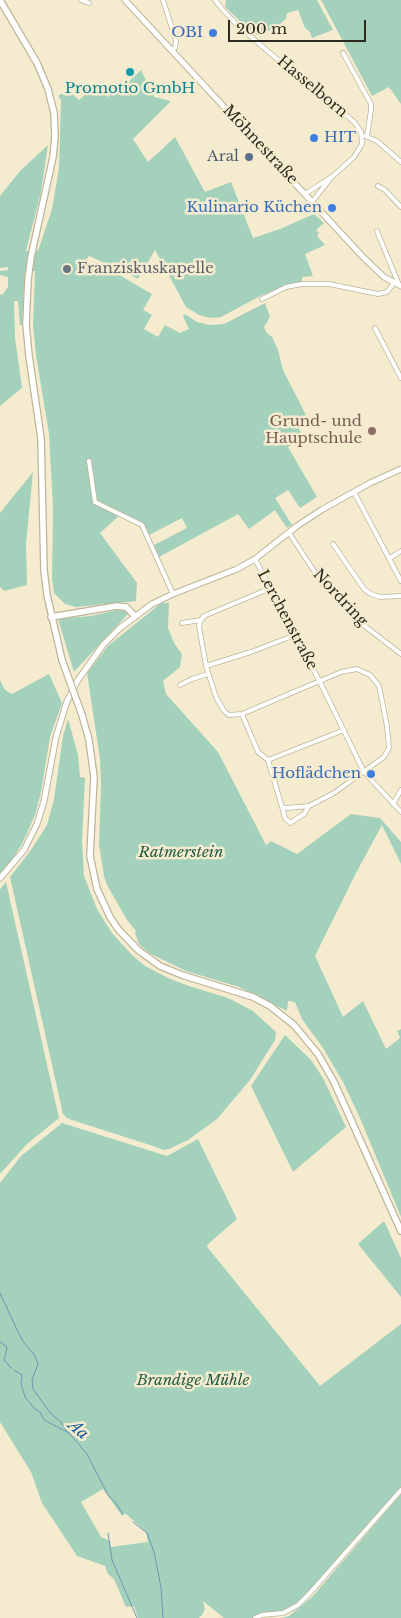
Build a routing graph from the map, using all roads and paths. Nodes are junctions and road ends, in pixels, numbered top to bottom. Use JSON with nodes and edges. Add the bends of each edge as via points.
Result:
{"nodes":[{"id":1,"x":0,"y":0,"type":"edge"},
{"id":2,"x":81,"y":0,"type":"edge"},
{"id":3,"x":125,"y":0,"type":"edge"},
{"id":4,"x":163,"y":0,"type":"edge"},
{"id":5,"x":215,"y":0,"type":"edge"},
{"id":6,"x":89,"y":4,"type":"dead end"},
{"id":7,"x":172,"y":50,"type":"junction"},
{"id":8,"x":344,"y":53,"type":"dead end"},
{"id":9,"x":362,"y":136,"type":"junction"},
{"id":10,"x":367,"y":136,"type":"junction"},
{"id":11,"x":401,"y":162,"type":"edge"},
{"id":12,"x":332,"y":176,"type":"junction"},
{"id":13,"x":378,"y":186,"type":"dead end"},
{"id":14,"x":304,"y":194,"type":"junction"},
{"id":15,"x":312,"y":202,"type":"junction"},
{"id":16,"x":401,"y":207,"type":"edge"},
{"id":17,"x":378,"y":231,"type":"dead end"},
{"id":18,"x":398,"y":285,"type":"edge"},
{"id":19,"x":262,"y":299,"type":"dead end"},
{"id":20,"x":374,"y":328,"type":"dead end"},
{"id":21,"x":401,"y":378,"type":"edge"},
{"id":22,"x":89,"y":461,"type":"dead end"},
{"id":23,"x":401,"y":469,"type":"edge"},
{"id":24,"x":354,"y":492,"type":"junction"},
{"id":25,"x":288,"y":533,"type":"junction"},
{"id":26,"x":333,"y":544,"type":"dead end"},
{"id":27,"x":401,"y":551,"type":"edge"},
{"id":28,"x":390,"y":558,"type":"junction"},
{"id":29,"x":255,"y":559,"type":"junction"},
{"id":30,"x":401,"y":581,"type":"edge"},
{"id":31,"x":271,"y":588,"type":"junction"},
{"id":32,"x":173,"y":594,"type":"junction"},
{"id":33,"x":401,"y":596,"type":"edge"},
{"id":34,"x":51,"y":616,"type":"junction"},
{"id":35,"x":135,"y":616,"type":"junction"},
{"id":36,"x":201,"y":620,"type":"junction"},
{"id":37,"x":182,"y":623,"type":"dead end"},
{"id":38,"x":295,"y":635,"type":"junction"},
{"id":39,"x":401,"y":654,"type":"edge"},
{"id":40,"x":206,"y":666,"type":"junction"},
{"id":41,"x":208,"y":674,"type":"junction"},
{"id":42,"x":320,"y":682,"type":"junction"},
{"id":43,"x":180,"y":685,"type":"dead end"},
{"id":44,"x":242,"y":714,"type":"junction"},
{"id":45,"x":344,"y":730,"type":"junction"},
{"id":46,"x":268,"y":760,"type":"junction"},
{"id":47,"x":364,"y":772,"type":"junction"},
{"id":48,"x":401,"y":790,"type":"edge"},
{"id":49,"x":393,"y":804,"type":"junction"},
{"id":50,"x":309,"y":806,"type":"junction"},
{"id":51,"x":282,"y":807,"type":"junction"},
{"id":52,"x":401,"y":812,"type":"edge"},
{"id":53,"x":0,"y":878,"type":"edge"},
{"id":54,"x":401,"y":1230,"type":"edge"},
{"id":55,"x":401,"y":1490,"type":"edge"},
{"id":56,"x":255,"y":1618,"type":"edge"}],
"edges":[{"from":1,"to":34,"type":"main road","via":[[37,63],[54,113],[54,157],[28,280],[26,324],[41,438],[44,570]]},
{"from":2,"to":6,"type":"street"},
{"from":3,"to":7,"type":"street","name":"Möhnestraße"},
{"from":4,"to":7,"type":"street","via":[[176,41]]},
{"from":5,"to":9,"type":"street","name":"Hasselborn","via":[[236,24],[349,118]]},
{"from":7,"to":14,"type":"street","name":"Möhnestraße"},
{"from":8,"to":10,"type":"street","via":[[371,104]]},
{"from":9,"to":10,"type":"street"},
{"from":9,"to":12,"type":"street","via":[[358,152]]},
{"from":10,"to":11,"type":"street"},
{"from":12,"to":14,"type":"street"},
{"from":12,"to":15,"type":"street"},
{"from":13,"to":16,"type":"street"},
{"from":14,"to":15,"type":"street","name":"Möhnestraße"},
{"from":15,"to":18,"type":"street","name":"Möhnestraße","via":[[375,269]]},
{"from":17,"to":18,"type":"street"},
{"from":18,"to":19,"type":"street","via":[[382,294],[333,284],[302,284]]},
{"from":20,"to":21,"type":"street"},
{"from":22,"to":32,"type":"street","via":[[95,502],[142,525]]},
{"from":23,"to":24,"type":"street"},
{"from":24,"to":25,"type":"street"},
{"from":24,"to":28,"type":"street"},
{"from":25,"to":29,"type":"street"},
{"from":25,"to":39,"type":"street","name":"Nordring","via":[[324,586],[361,623]]},
{"from":26,"to":33,"type":"street","via":[[364,590],[380,597]]},
{"from":27,"to":28,"type":"street"},
{"from":28,"to":30,"type":"street"},
{"from":29,"to":31,"type":"street","name":"Lerchenstraße"},
{"from":29,"to":32,"type":"street"},
{"from":31,"to":36,"type":"street"},
{"from":31,"to":38,"type":"street","name":"Lerchenstraße"},
{"from":32,"to":35,"type":"street"},
{"from":34,"to":35,"type":"main road","via":[[117,606],[126,607]]},
{"from":34,"to":54,"type":"main road","bridge":true,"via":[[89,740],[94,777],[90,841],[92,874],[110,917],[138,950],[160,966],[182,976],[254,997],[294,1025],[313,1047],[334,1082]]},
{"from":35,"to":53,"type":"street","via":[[103,645],[67,701],[37,824],[24,850]]},
{"from":36,"to":37,"type":"street"},
{"from":36,"to":40,"type":"street"},
{"from":38,"to":40,"type":"street"},
{"from":38,"to":42,"type":"street","name":"Lerchenstraße"},
{"from":40,"to":41,"type":"street"},
{"from":41,"to":43,"type":"street"},
{"from":41,"to":44,"type":"street","via":[[224,711],[229,715]]},
{"from":42,"to":44,"type":"street"},
{"from":42,"to":45,"type":"street","name":"Lerchenstraße"},
{"from":42,"to":47,"type":"street","name":"Lerchenstraße","via":[[341,672],[357,670],[370,675],[379,686],[389,748],[384,758]]},
{"from":44,"to":46,"type":"street","via":[[258,752]]},
{"from":45,"to":46,"type":"street"},
{"from":45,"to":47,"type":"street","name":"Lerchenstraße"},
{"from":46,"to":51,"type":"street"},
{"from":47,"to":49,"type":"street","name":"Lerchenstraße"},
{"from":47,"to":50,"type":"street"},
{"from":48,"to":49,"type":"street"},
{"from":49,"to":52,"type":"street","name":"Lerchenstraße"},
{"from":50,"to":51,"type":"street"},
{"from":50,"to":51,"type":"street","via":[[304,814],[290,823]]},
{"from":55,"to":56,"type":"street","via":[[305,1598],[286,1612]]}]}
